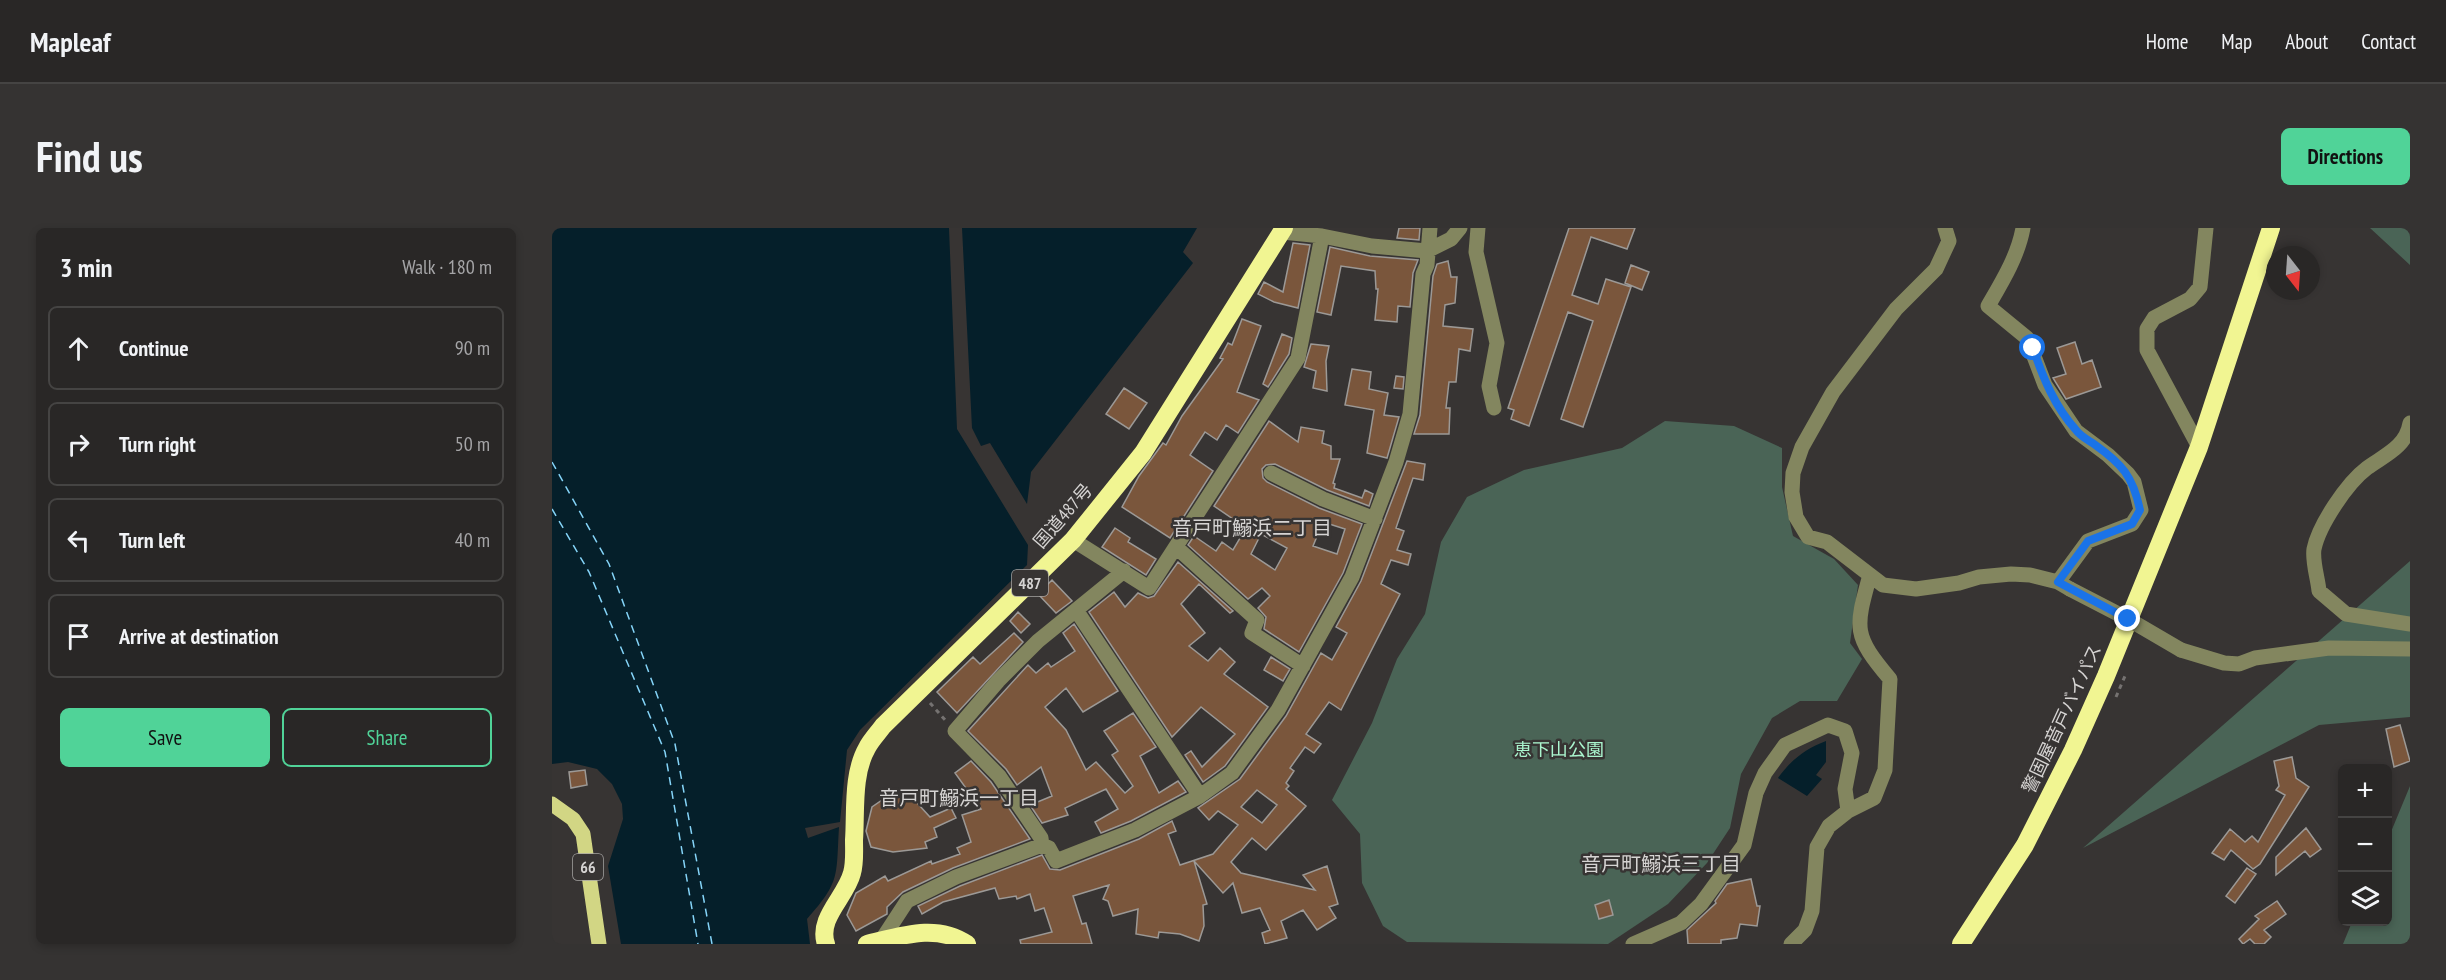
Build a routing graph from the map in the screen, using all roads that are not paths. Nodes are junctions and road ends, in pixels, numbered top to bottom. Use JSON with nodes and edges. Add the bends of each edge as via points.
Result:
{"nodes":[{"id":1,"x":1430,"y":228,"type":"edge"},
{"id":2,"x":1460,"y":228,"type":"edge"},
{"id":3,"x":1478,"y":228,"type":"edge"},
{"id":4,"x":1945,"y":228,"type":"edge"},
{"id":5,"x":2023,"y":228,"type":"edge"},
{"id":6,"x":2206,"y":228,"type":"edge"},
{"id":7,"x":2271,"y":228,"type":"edge"},
{"id":8,"x":1283,"y":230,"type":"edge"},
{"id":9,"x":1322,"y":236,"type":"junction"},
{"id":10,"x":1427,"y":251,"type":"junction"},
{"id":11,"x":1494,"y":408,"type":"dead end"},
{"id":12,"x":2410,"y":423,"type":"edge"},
{"id":13,"x":2199,"y":447,"type":"junction"},
{"id":14,"x":1271,"y":473,"type":"dead end"},
{"id":15,"x":1375,"y":519,"type":"junction"},
{"id":16,"x":1073,"y":540,"type":"junction"},
{"id":17,"x":1176,"y":547,"type":"junction"},
{"id":18,"x":1124,"y":571,"type":"junction"},
{"id":19,"x":1870,"y":575,"type":"junction"},
{"id":20,"x":2064,"y":585,"type":"junction"},
{"id":21,"x":1076,"y":610,"type":"junction"},
{"id":22,"x":2410,"y":624,"type":"edge"},
{"id":23,"x":2410,"y":649,"type":"edge"},
{"id":24,"x":1303,"y":666,"type":"junction"},
{"id":25,"x":1200,"y":796,"type":"junction"},
{"id":26,"x":552,"y":804,"type":"edge"},
{"id":27,"x":1848,"y":811,"type":"junction"},
{"id":28,"x":1041,"y":845,"type":"junction"},
{"id":29,"x":599,"y":944,"type":"edge"},
{"id":30,"x":826,"y":944,"type":"edge"},
{"id":31,"x":867,"y":944,"type":"edge"},
{"id":32,"x":879,"y":944,"type":"edge"},
{"id":33,"x":910,"y":944,"type":"edge"},
{"id":34,"x":961,"y":944,"type":"edge"},
{"id":35,"x":967,"y":944,"type":"edge"},
{"id":36,"x":1633,"y":944,"type":"edge"},
{"id":37,"x":1791,"y":944,"type":"edge"},
{"id":38,"x":1961,"y":944,"type":"edge"}],
"edges":[{"from":1,"to":10,"type":"street"},
{"from":2,"to":10,"type":"street","via":[[1451,239]]},
{"from":3,"to":11,"type":"street","via":[[1476,252],[1497,343],[1490,386]]},
{"from":4,"to":19,"type":"street","via":[[1949,241],[1936,269],[1896,309],[1833,392],[1802,447],[1793,473],[1791,492],[1796,518],[1808,537],[1827,542]]},
{"from":5,"to":20,"type":"street","via":[[2012,261],[1988,306],[2027,338],[2045,385],[2076,431],[2128,474],[2134,482],[2140,510],[2132,524],[2088,541]]},
{"from":6,"to":13,"type":"street","via":[[2200,287],[2190,299],[2154,318],[2147,330],[2147,350]]},
{"from":7,"to":13,"type":"highway","name":"警固屋音戸バイパス"},
{"from":8,"to":9,"type":"street"},
{"from":8,"to":16,"type":"highway","name":"国道487号","number":"487","via":[[1143,453]]},
{"from":9,"to":10,"type":"street"},
{"from":9,"to":17,"type":"street","via":[[1298,358]]},
{"from":10,"to":15,"type":"street","via":[[1410,414]]},
{"from":12,"to":22,"type":"street","via":[[2395,451],[2365,470],[2340,498],[2314,550],[2319,591],[2346,614]]},
{"from":13,"to":38,"type":"highway","name":"警固屋音戸バイパス","via":[[2073,750],[2025,845]]},
{"from":14,"to":15,"type":"street"},
{"from":15,"to":24,"type":"street","via":[[1352,578]]},
{"from":16,"to":18,"type":"street"},
{"from":16,"to":30,"type":"highway","name":"国道487号","number":"487","via":[[883,726],[866,749],[857,788],[853,872],[826,920]]},
{"from":17,"to":18,"type":"street","via":[[1149,588]]},
{"from":17,"to":24,"type":"street","via":[[1257,620],[1252,633]]},
{"from":18,"to":21,"type":"street"},
{"from":19,"to":20,"type":"street","via":[[1883,585],[1916,589],[2011,574]]},
{"from":19,"to":27,"type":"street","via":[[1859,616],[1859,634],[1869,654],[1890,679],[1885,770],[1874,798]]},
{"from":20,"to":23,"type":"street","bridge":true,"via":[[2181,650],[2224,663],[2239,664],[2255,658],[2329,648]]},
{"from":21,"to":25,"type":"street"},
{"from":21,"to":28,"type":"street","via":[[1038,641],[955,731],[999,776],[1041,838]]},
{"from":24,"to":25,"type":"street","via":[[1253,747],[1232,773]]},
{"from":25,"to":28,"type":"street","via":[[1135,830],[1056,861],[1048,848]]},
{"from":26,"to":29,"type":"main road","number":"66","via":[[573,819],[583,834]]},
{"from":27,"to":36,"type":"street","via":[[1845,789],[1852,753],[1845,731],[1828,725],[1785,745],[1756,793],[1744,845],[1701,904],[1681,923]]},
{"from":27,"to":37,"type":"street","via":[[1829,826],[1817,847],[1812,911],[1804,930]]},
{"from":28,"to":32,"type":"street","via":[[956,877],[907,901]]},
{"from":31,"to":35,"type":"highway","bridge":true,"via":[[930,932],[945,933]]},
{"from":33,"to":34,"type":"highway","via":[[932,936],[944,936]]}]}
